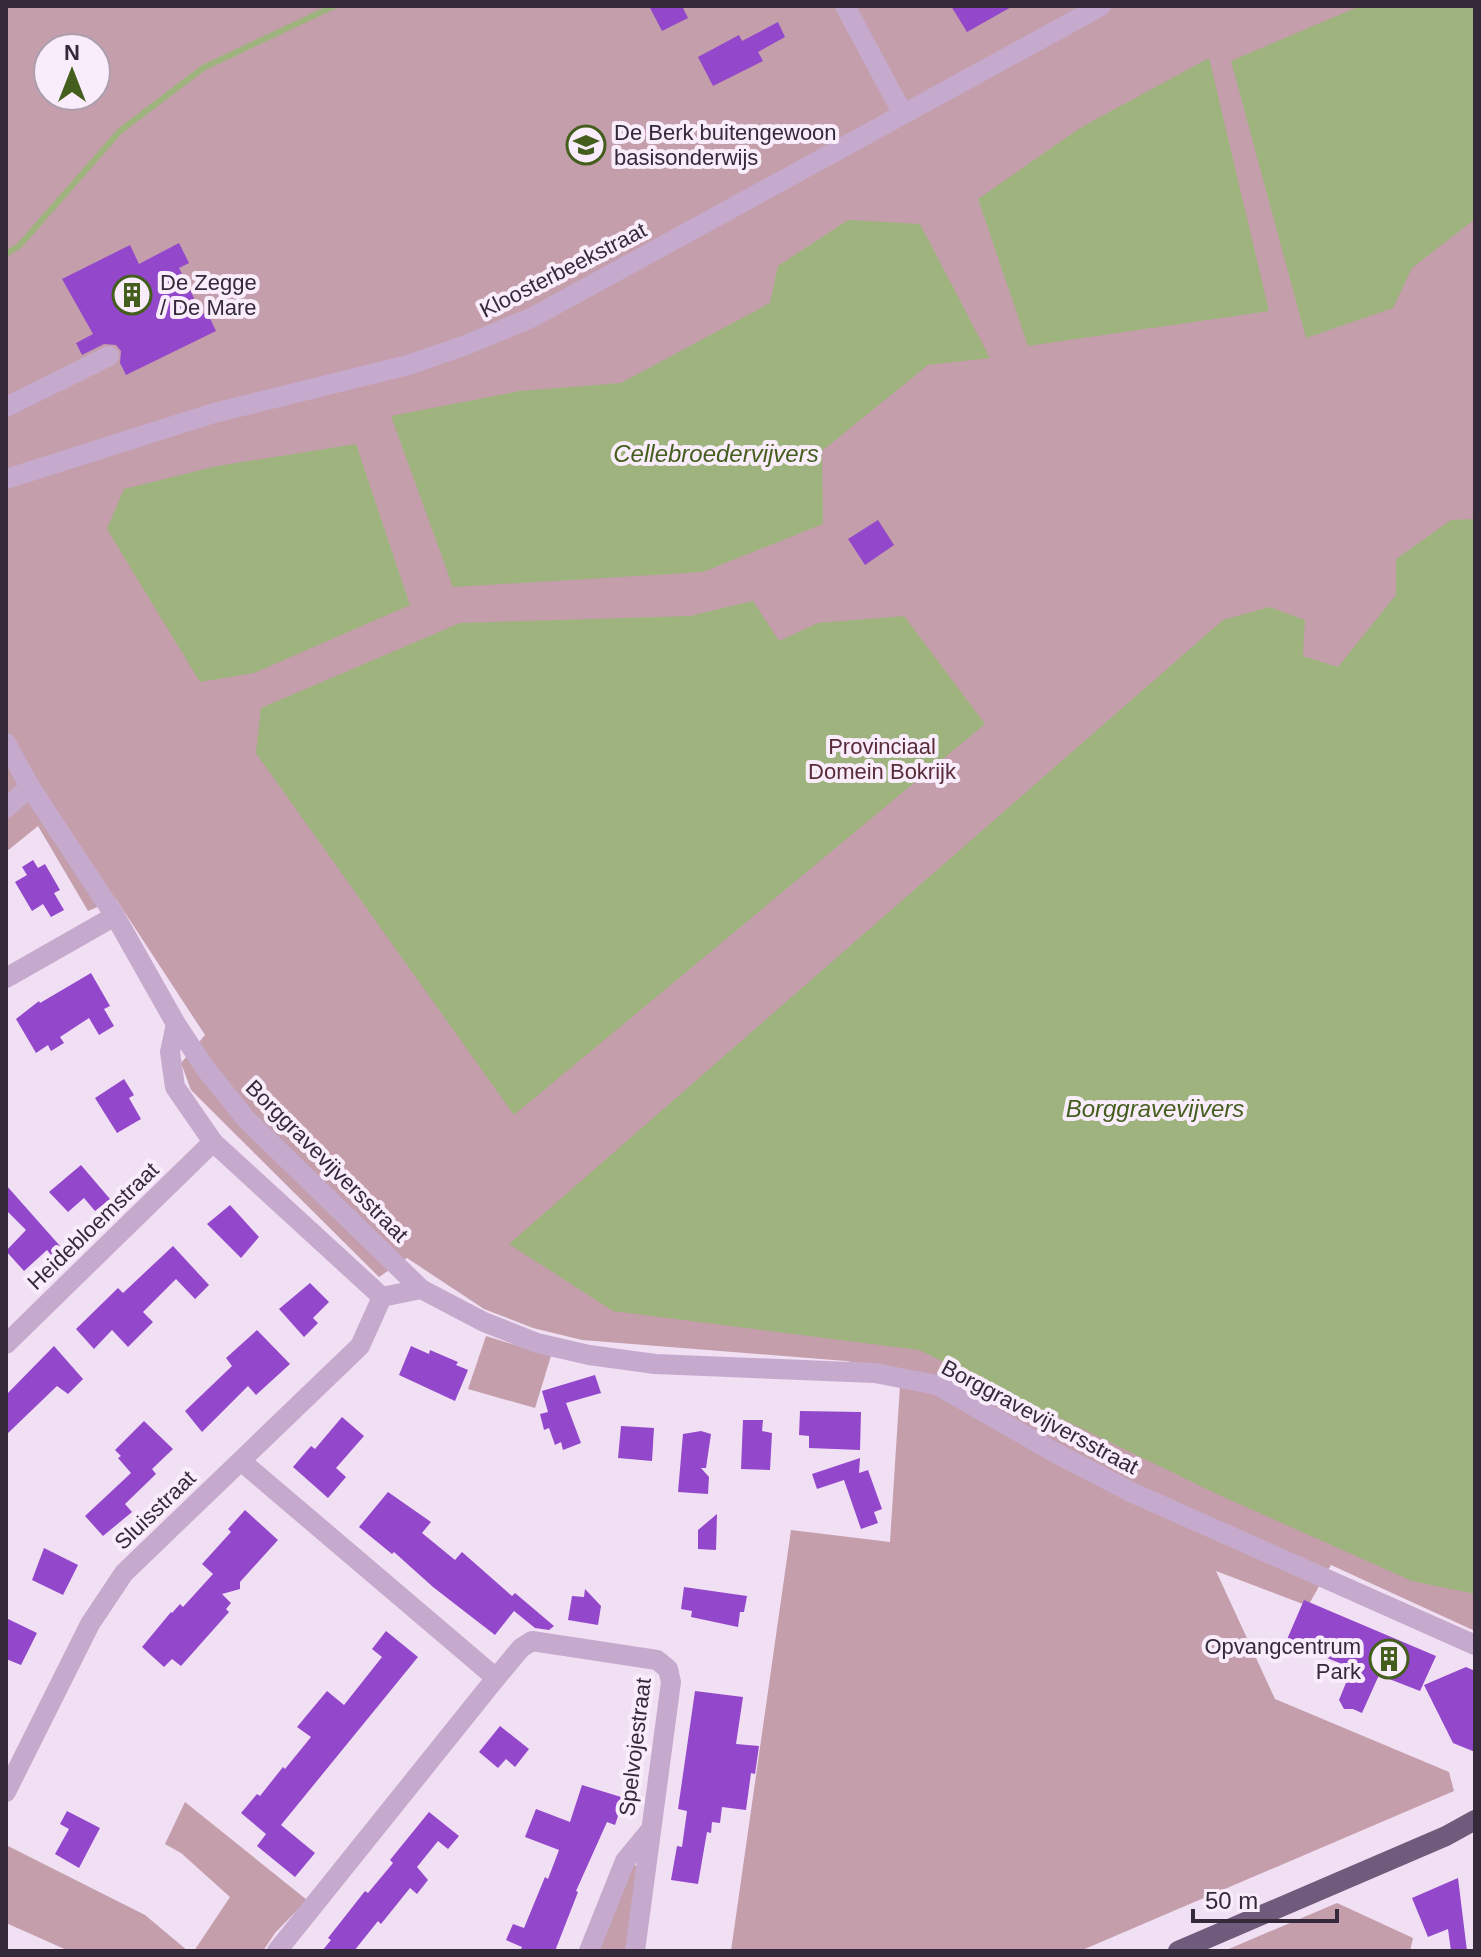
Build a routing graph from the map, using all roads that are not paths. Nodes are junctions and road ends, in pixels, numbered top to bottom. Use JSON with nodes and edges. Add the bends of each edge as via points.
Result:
{"nodes":[{"id":1,"x":845,"y":6,"type":"edge"},
{"id":2,"x":1101,"y":6,"type":"edge"},
{"id":3,"x":903,"y":114,"type":"junction"},
{"id":4,"x":109,"y":356,"type":"dead end"},
{"id":5,"x":6,"y":407,"type":"edge"},
{"id":6,"x":6,"y":479,"type":"edge"},
{"id":7,"x":6,"y":743,"type":"edge"},
{"id":8,"x":30,"y":787,"type":"junction"},
{"id":9,"x":6,"y":808,"type":"edge"},
{"id":10,"x":115,"y":916,"type":"junction"},
{"id":11,"x":6,"y":978,"type":"edge"},
{"id":12,"x":176,"y":1024,"type":"junction"},
{"id":13,"x":213,"y":1142,"type":"junction"},
{"id":14,"x":421,"y":1289,"type":"junction"},
{"id":15,"x":382,"y":1297,"type":"junction"},
{"id":16,"x":6,"y":1344,"type":"edge"},
{"id":17,"x":241,"y":1461,"type":"junction"},
{"id":18,"x":1475,"y":1645,"type":"edge"},
{"id":19,"x":496,"y":1678,"type":"junction"},
{"id":20,"x":6,"y":1792,"type":"edge"},
{"id":21,"x":1475,"y":1820,"type":"edge"},
{"id":22,"x":1475,"y":1828,"type":"edge"},
{"id":23,"x":649,"y":1832,"type":"junction"},
{"id":24,"x":1446,"y":1836,"type":"junction"},
{"id":25,"x":277,"y":1951,"type":"edge"},
{"id":26,"x":589,"y":1951,"type":"edge"},
{"id":27,"x":635,"y":1951,"type":"edge"},
{"id":28,"x":1178,"y":1951,"type":"edge"}],
"edges":[{"from":1,"to":3,"type":"street"},
{"from":2,"to":3,"type":"street","name":"Kloosterbeekstraat"},
{"from":3,"to":6,"type":"street","name":"Kloosterbeekstraat","via":[[533,317],[466,345],[408,365],[214,413]]},
{"from":4,"to":5,"type":"street"},
{"from":7,"to":8,"type":"street","name":"Borggravevijversstraat"},
{"from":8,"to":9,"type":"street"},
{"from":8,"to":10,"type":"street","name":"Borggravevijversstraat"},
{"from":10,"to":11,"type":"street"},
{"from":10,"to":12,"type":"street","name":"Borggravevijversstraat"},
{"from":12,"to":13,"type":"street","via":[[170,1052],[175,1087]]},
{"from":12,"to":14,"type":"street","name":"Borggravevijversstraat","via":[[246,1119]]},
{"from":13,"to":15,"type":"street"},
{"from":13,"to":16,"type":"street","name":"Heidebloemstraat"},
{"from":14,"to":15,"type":"street"},
{"from":14,"to":18,"type":"street","name":"Borggravevijversstraat","via":[[537,1343],[589,1355],[655,1364],[875,1373],[937,1385],[1133,1493]]},
{"from":15,"to":17,"type":"street","name":"Sluisstraat","via":[[360,1346]]},
{"from":17,"to":19,"type":"street"},
{"from":17,"to":20,"type":"street","name":"Sluisstraat","via":[[124,1573],[90,1624]]},
{"from":19,"to":23,"type":"street","name":"Spelvojestraat","via":[[532,1641],[657,1660],[668,1669],[671,1682]]},
{"from":19,"to":25,"type":"street","name":"Spelvojestraat"},
{"from":21,"to":24,"type":"main road"},
{"from":22,"to":24,"type":"main road"},
{"from":23,"to":26,"type":"street","name":"Spelvojestraat","via":[[625,1861]]},
{"from":23,"to":27,"type":"street","name":"Spelvojestraat"},
{"from":24,"to":28,"type":"main road"}]}
